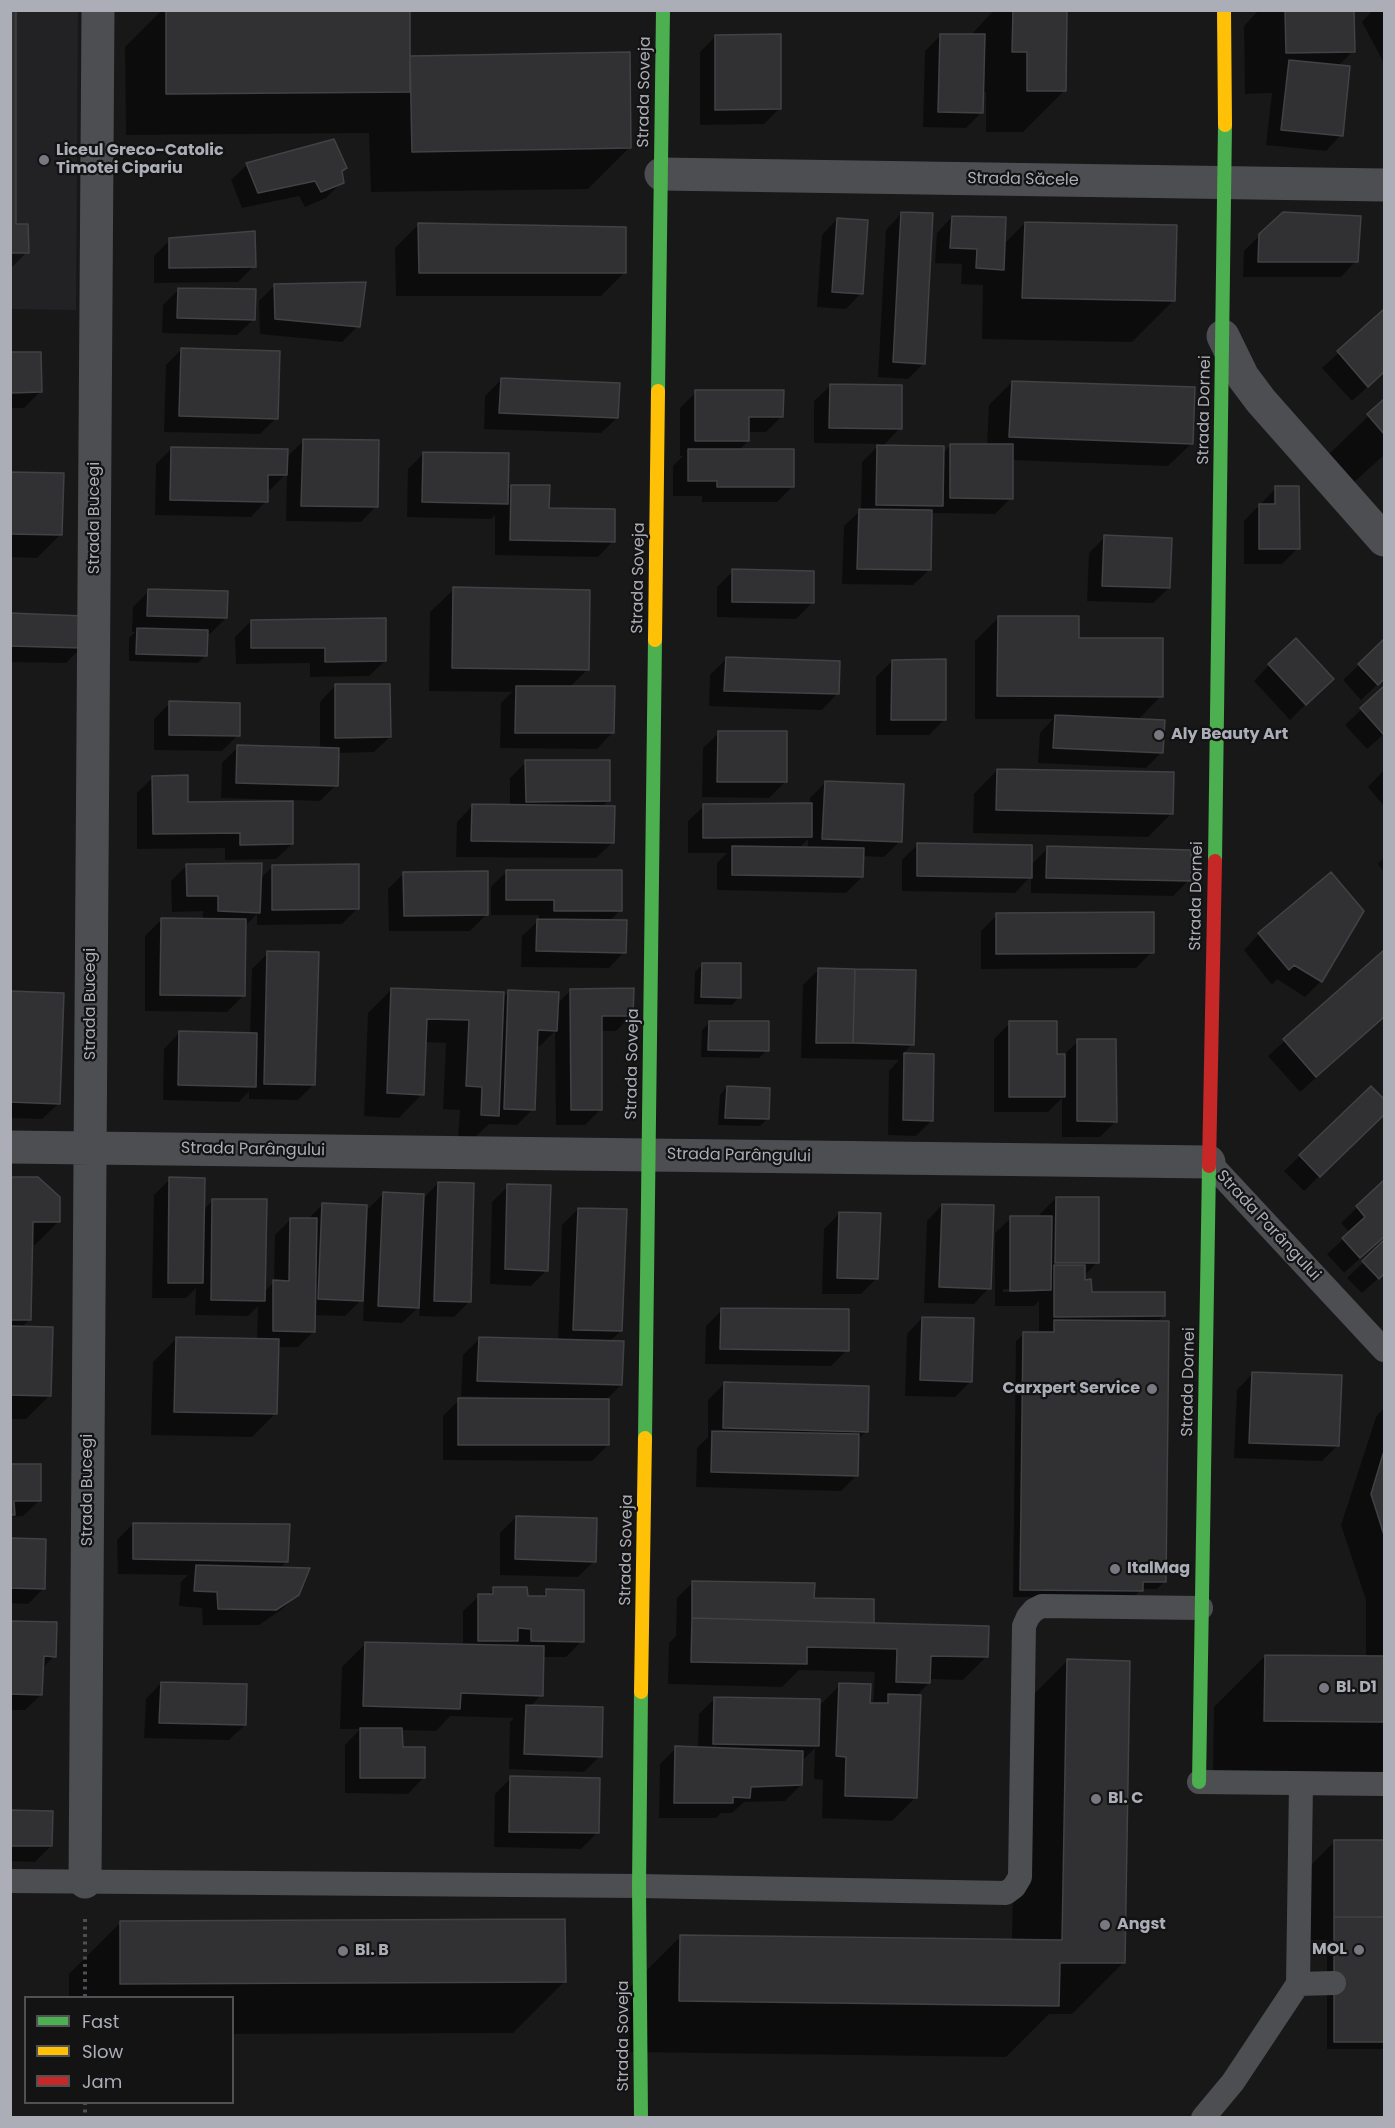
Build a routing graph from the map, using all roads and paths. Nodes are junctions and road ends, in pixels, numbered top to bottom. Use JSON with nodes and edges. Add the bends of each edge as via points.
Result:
{"nodes":[{"id":1,"x":98,"y":10,"type":"edge"},
{"id":2,"x":663,"y":10,"type":"edge"},
{"id":3,"x":1224,"y":10,"type":"edge"},
{"id":4,"x":661,"y":174,"type":"junction"},
{"id":5,"x":1226,"y":182,"type":"junction"},
{"id":6,"x":1384,"y":185,"type":"edge"},
{"id":7,"x":1223,"y":336,"type":"junction"},
{"id":8,"x":1384,"y":540,"type":"edge"},
{"id":9,"x":10,"y":1147,"type":"edge"},
{"id":10,"x":90,"y":1148,"type":"junction"},
{"id":11,"x":649,"y":1155,"type":"junction"},
{"id":12,"x":1209,"y":1162,"type":"junction"},
{"id":13,"x":1384,"y":1350,"type":"edge"},
{"id":14,"x":1201,"y":1608,"type":"junction"},
{"id":15,"x":1199,"y":1782,"type":"joint"},
{"id":16,"x":1301,"y":1784,"type":"junction"},
{"id":17,"x":1384,"y":1784,"type":"edge"},
{"id":18,"x":10,"y":1881,"type":"edge"},
{"id":19,"x":85,"y":1882,"type":"junction"},
{"id":20,"x":639,"y":1886,"type":"junction"},
{"id":21,"x":1334,"y":1983,"type":"dead end"},
{"id":22,"x":1298,"y":1984,"type":"junction"},
{"id":23,"x":85,"y":1996,"type":"edge"},
{"id":24,"x":641,"y":2118,"type":"edge"},
{"id":25,"x":1203,"y":2118,"type":"edge"}],
"edges":[{"from":1,"to":10,"type":"street","name":"Strada Bucegi"},
{"from":2,"to":4,"type":"street","name":"Strada Soveja"},
{"from":3,"to":5,"type":"street","name":"Strada Dornei"},
{"from":4,"to":5,"type":"street","name":"Strada Săcele"},
{"from":4,"to":11,"type":"street","name":"Strada Soveja"},
{"from":5,"to":6,"type":"street","name":"Strada Săcele"},
{"from":5,"to":7,"type":"street","name":"Strada Dornei"},
{"from":7,"to":8,"type":"street","via":[[1261,401]]},
{"from":7,"to":12,"type":"street","name":"Strada Dornei"},
{"from":9,"to":10,"type":"street","name":"Strada Parângului"},
{"from":10,"to":11,"type":"street","name":"Strada Parângului"},
{"from":10,"to":19,"type":"street","name":"Strada Bucegi"},
{"from":11,"to":12,"type":"street","name":"Strada Parângului"},
{"from":11,"to":20,"type":"street","name":"Strada Soveja"},
{"from":12,"to":13,"type":"lane","name":"Strada Parângului"},
{"from":12,"to":14,"type":"street","name":"Strada Dornei"},
{"from":14,"to":15,"type":"street","name":"Strada Dornei"},
{"from":14,"to":20,"type":"lane","via":[[1042,1606],[1028,1617],[1024,1626],[1020,1876],[1006,1893]]},
{"from":15,"to":16,"type":"lane"},
{"from":16,"to":17,"type":"lane"},
{"from":16,"to":22,"type":"lane"},
{"from":18,"to":19,"type":"lane"},
{"from":19,"to":20,"type":"lane"},
{"from":19,"to":23,"type":"path"},
{"from":20,"to":24,"type":"street","name":"Strada Soveja"},
{"from":21,"to":22,"type":"lane"},
{"from":22,"to":25,"type":"lane","via":[[1233,2082]]}]}
